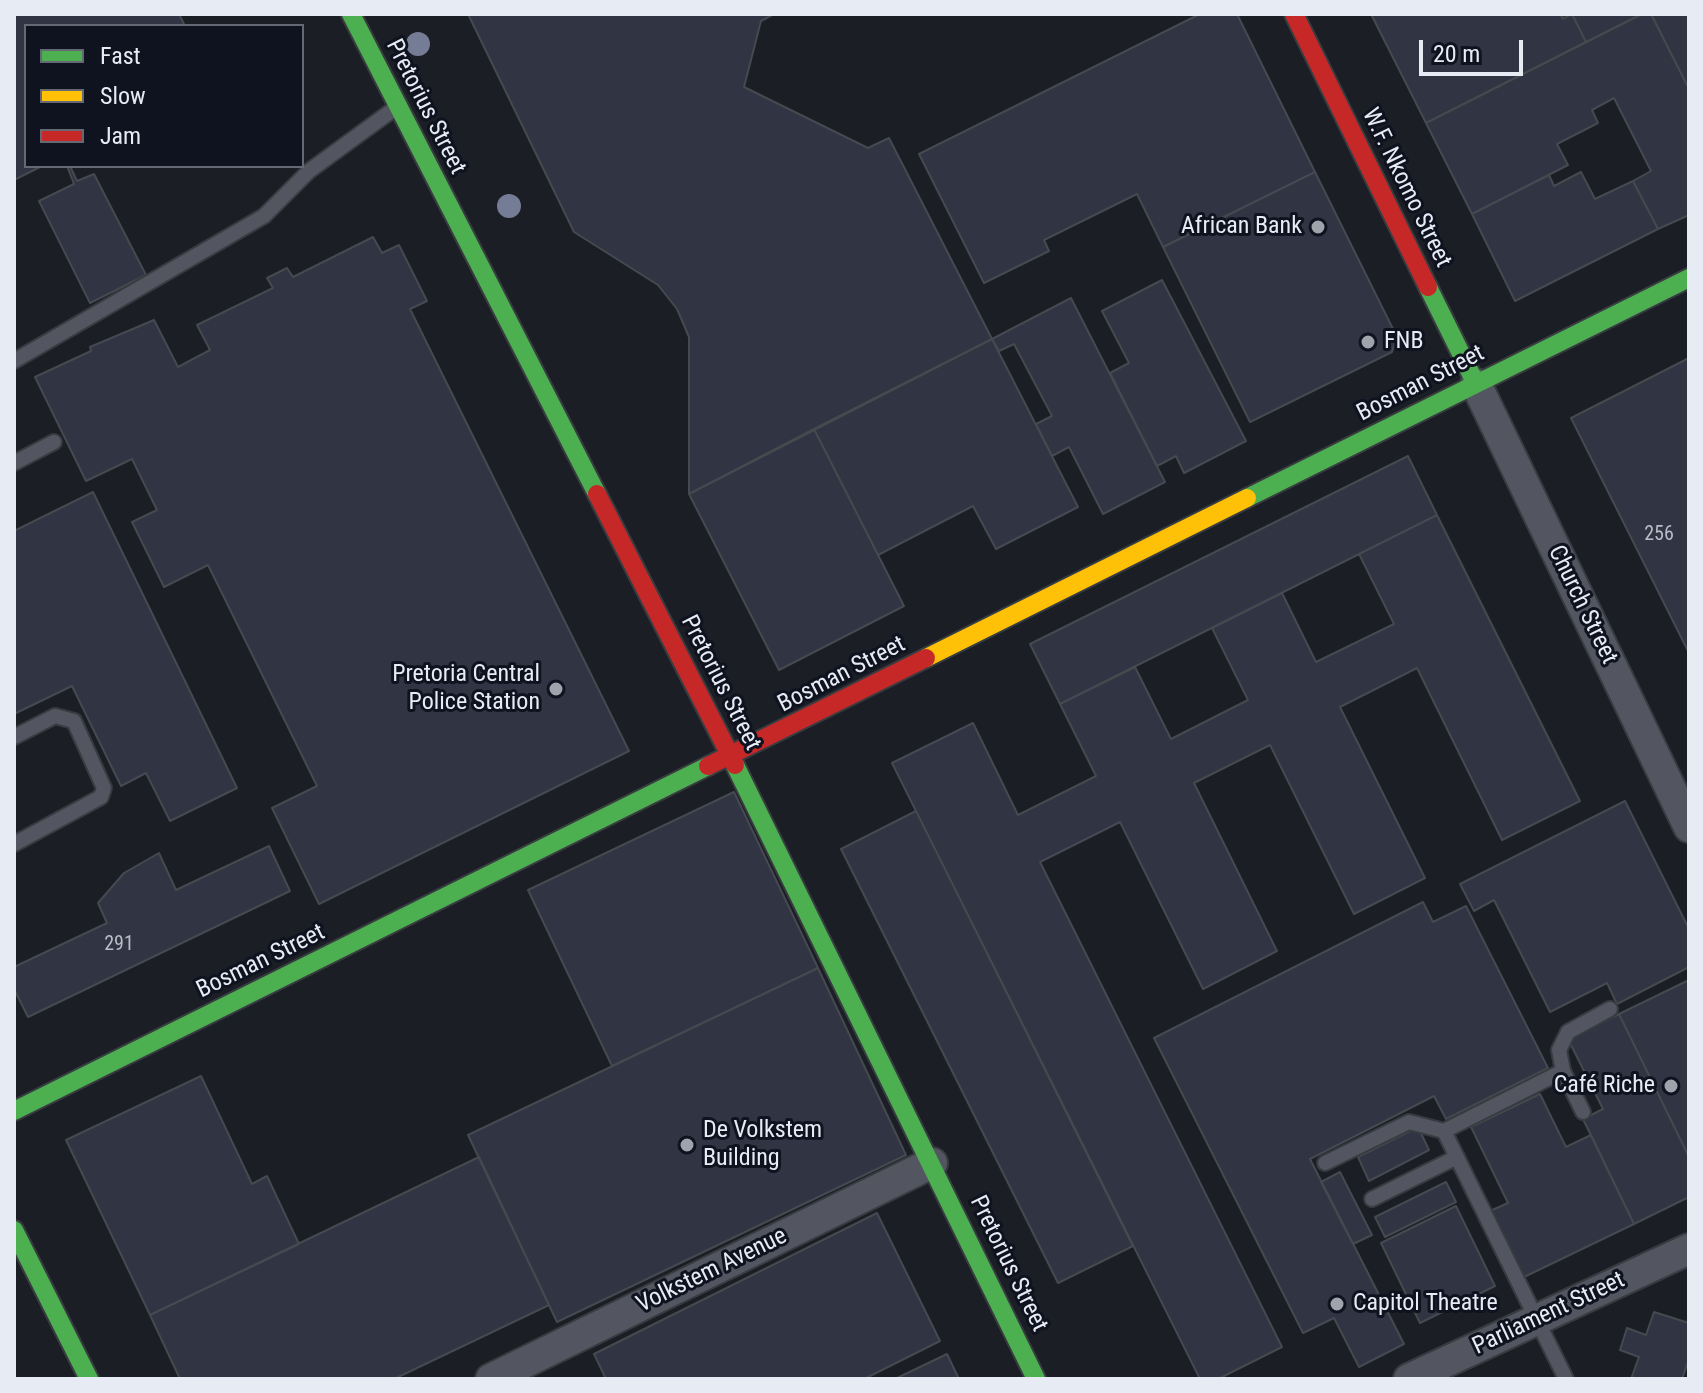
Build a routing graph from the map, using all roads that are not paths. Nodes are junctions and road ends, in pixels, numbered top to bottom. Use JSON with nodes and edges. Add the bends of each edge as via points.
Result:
{"nodes":[{"id":1,"x":351,"y":14,"type":"edge"},
{"id":2,"x":1294,"y":14,"type":"edge"},
{"id":3,"x":398,"y":107,"type":"junction"},
{"id":4,"x":1689,"y":278,"type":"edge"},
{"id":5,"x":14,"y":361,"type":"edge"},
{"id":6,"x":1476,"y":384,"type":"junction"},
{"id":7,"x":54,"y":442,"type":"dead end"},
{"id":8,"x":14,"y":463,"type":"edge"},
{"id":9,"x":14,"y":737,"type":"edge"},
{"id":10,"x":731,"y":757,"type":"junction"},
{"id":11,"x":1689,"y":827,"type":"edge"},
{"id":12,"x":14,"y":844,"type":"edge"},
{"id":13,"x":1610,"y":1009,"type":"dead end"},
{"id":14,"x":1563,"y":1071,"type":"junction"},
{"id":15,"x":14,"y":1111,"type":"edge"},
{"id":16,"x":1583,"y":1112,"type":"dead end"},
{"id":17,"x":1444,"y":1131,"type":"junction"},
{"id":18,"x":1457,"y":1157,"type":"junction"},
{"id":19,"x":932,"y":1163,"type":"junction"},
{"id":20,"x":1325,"y":1163,"type":"dead end"},
{"id":21,"x":1372,"y":1199,"type":"dead end"},
{"id":22,"x":14,"y":1230,"type":"edge"},
{"id":23,"x":1689,"y":1249,"type":"edge"},
{"id":24,"x":1537,"y":1321,"type":"junction"},
{"id":25,"x":89,"y":1379,"type":"edge"},
{"id":26,"x":491,"y":1379,"type":"edge"},
{"id":27,"x":1036,"y":1379,"type":"edge"},
{"id":28,"x":1409,"y":1379,"type":"edge"},
{"id":29,"x":1566,"y":1379,"type":"edge"}],
"edges":[{"from":1,"to":3,"type":"main road","name":"Pretorius Street"},
{"from":2,"to":6,"type":"main road","name":"W.F. Nkomo Street"},
{"from":3,"to":5,"type":"lane","via":[[309,171],[264,216]]},
{"from":3,"to":10,"type":"main road","name":"Pretorius Street"},
{"from":4,"to":6,"type":"main road","name":"Bosman Street"},
{"from":6,"to":10,"type":"main road","name":"Bosman Street"},
{"from":6,"to":11,"type":"street","name":"Church Street"},
{"from":7,"to":8,"type":"lane"},
{"from":9,"to":12,"type":"lane","via":[[55,716],[74,721],[104,788],[101,797]]},
{"from":10,"to":15,"type":"main road","name":"Bosman Street"},
{"from":10,"to":19,"type":"main road","name":"Pretorius Street"},
{"from":13,"to":14,"type":"lane","via":[[1563,1038]]},
{"from":14,"to":16,"type":"lane"},
{"from":14,"to":17,"type":"lane"},
{"from":17,"to":18,"type":"lane"},
{"from":17,"to":20,"type":"lane","via":[[1409,1122]]},
{"from":18,"to":21,"type":"lane"},
{"from":18,"to":24,"type":"lane"},
{"from":19,"to":26,"type":"street","name":"Volkstem Avenue"},
{"from":19,"to":27,"type":"main road","name":"Pretorius Street"},
{"from":22,"to":25,"type":"main road"},
{"from":23,"to":24,"type":"street","name":"Parliament Street"},
{"from":24,"to":28,"type":"street","name":"Parliament Street"},
{"from":24,"to":29,"type":"lane"}]}
